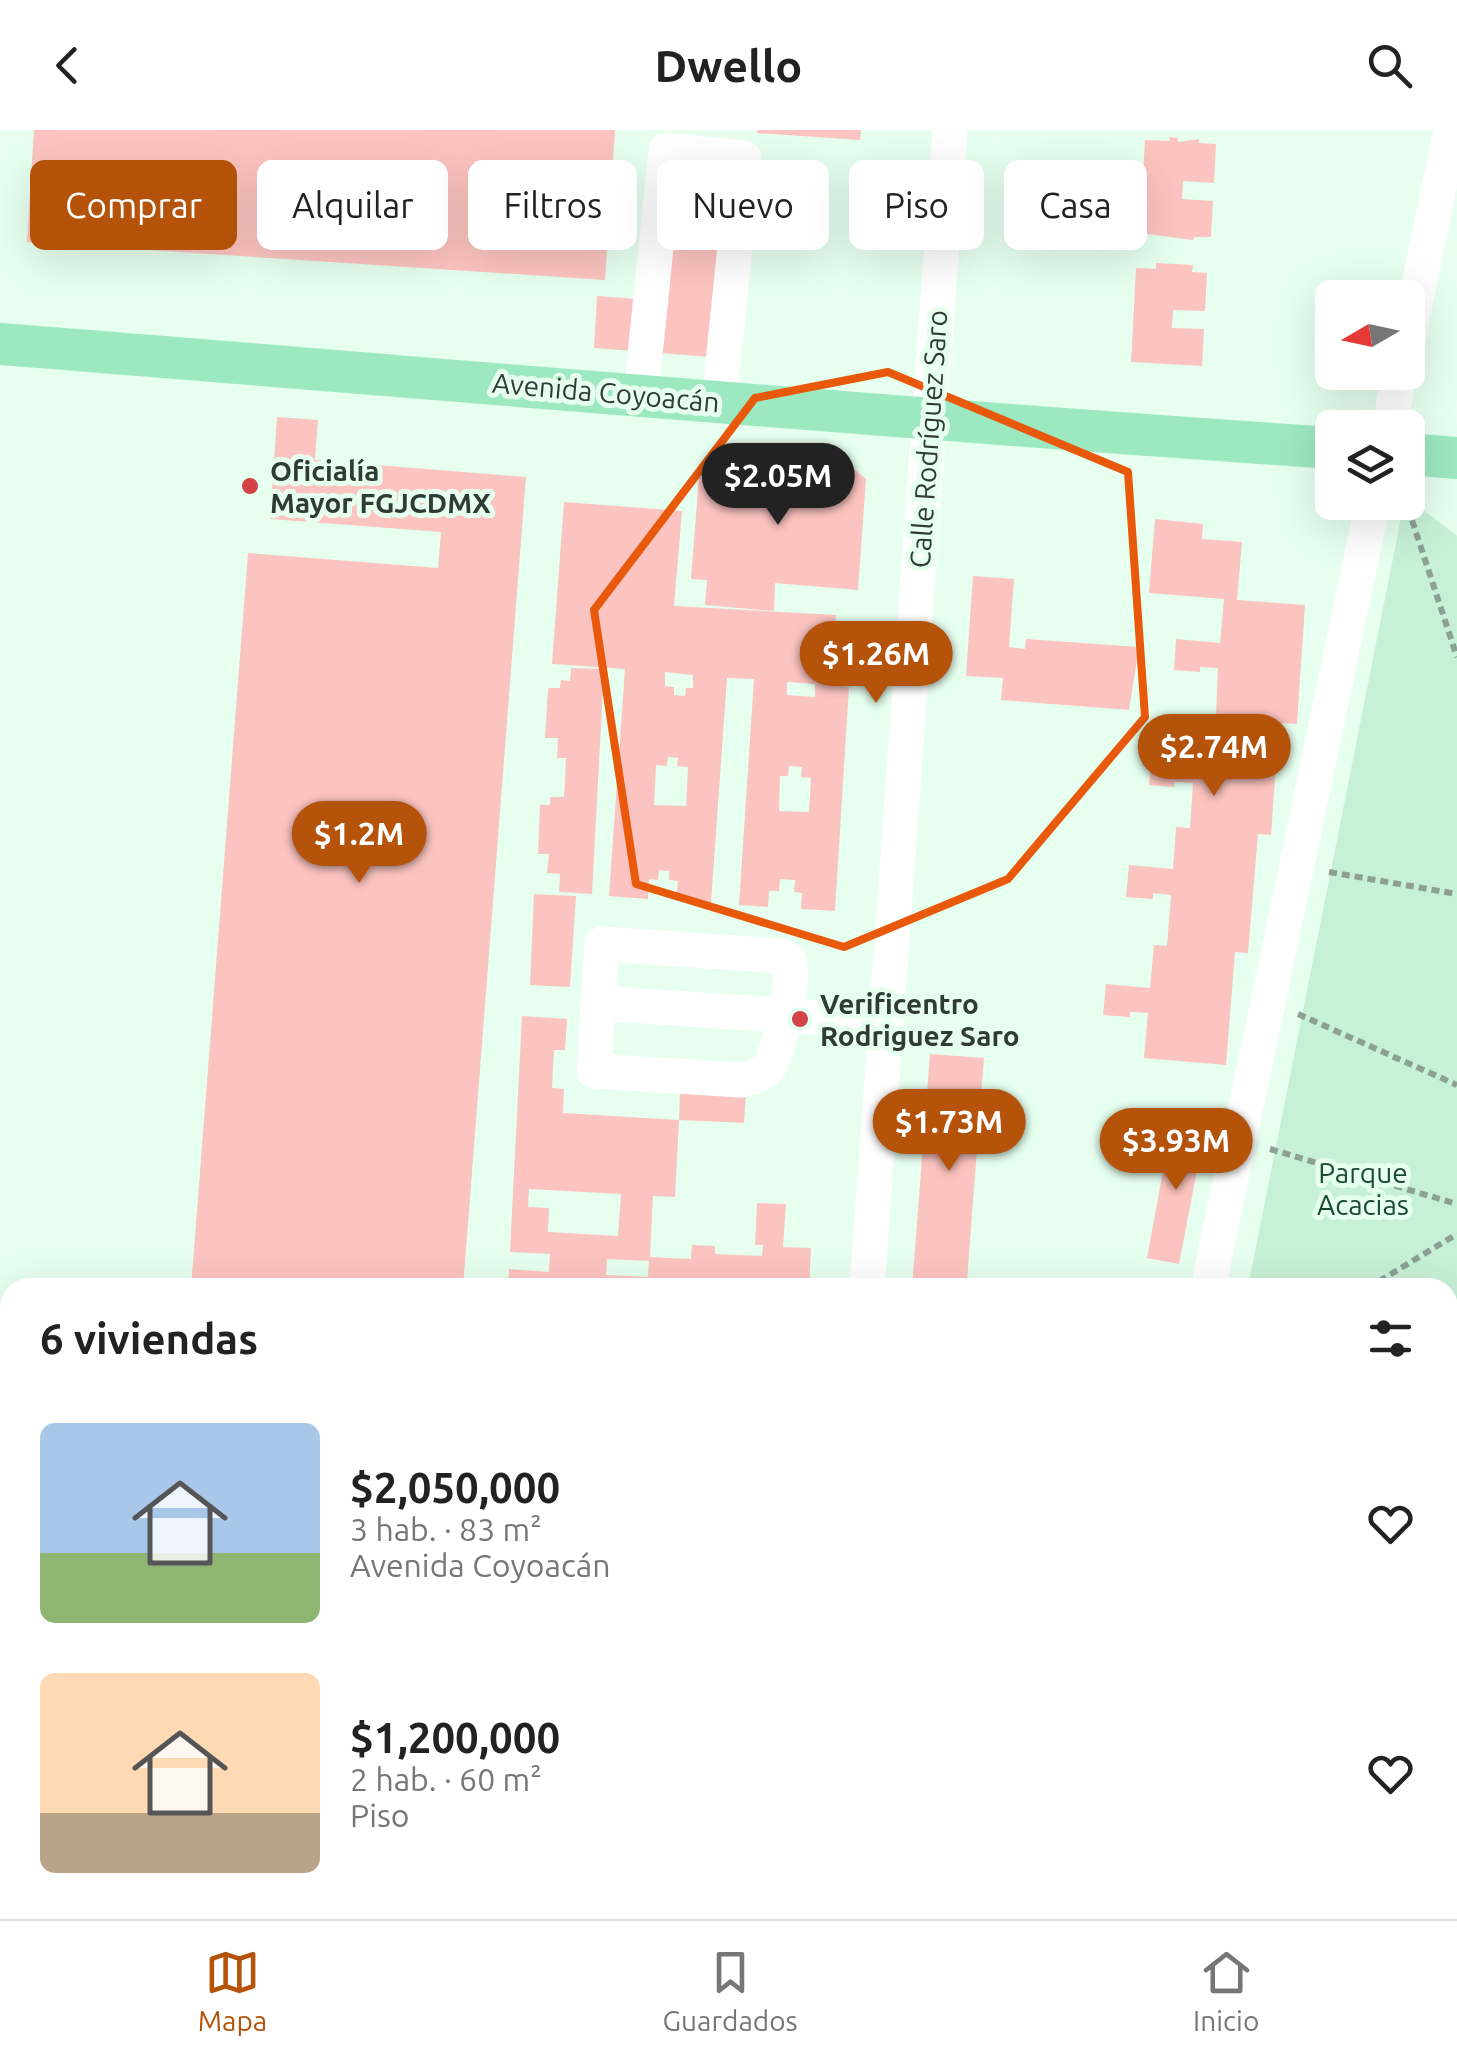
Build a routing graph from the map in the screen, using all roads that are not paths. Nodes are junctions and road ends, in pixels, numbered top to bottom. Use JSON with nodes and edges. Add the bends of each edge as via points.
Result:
{"nodes":[{"id":1,"x":950,"y":130,"type":"edge"},
{"id":2,"x":1451,"y":130,"type":"edge"},
{"id":3,"x":1420,"y":280,"type":"edge"},
{"id":4,"x":0,"y":344,"type":"edge"},
{"id":5,"x":641,"y":394,"type":"junction"},
{"id":6,"x":718,"y":402,"type":"junction"},
{"id":7,"x":929,"y":421,"type":"junction"},
{"id":8,"x":1315,"y":447,"type":"edge"},
{"id":9,"x":1369,"y":520,"type":"edge"},
{"id":10,"x":597,"y":1003,"type":"junction"},
{"id":11,"x":784,"y":1014,"type":"junction"},
{"id":12,"x":886,"y":1022,"type":"junction"},
{"id":13,"x":869,"y":1278,"type":"edge"},
{"id":14,"x":1210,"y":1278,"type":"edge"}],
"edges":[{"from":1,"to":7,"type":"street","name":"Calle Rodríguez Saro"},
{"from":2,"to":3,"type":"street"},
{"from":4,"to":5,"type":"main road","name":"Avenida Coyoacán"},
{"from":5,"to":6,"type":"main road","name":"Avenida Coyoacán"},
{"from":5,"to":6,"type":"street","via":[[666,150],[744,158]]},
{"from":6,"to":7,"type":"main road","name":"Avenida Coyoacán"},
{"from":7,"to":8,"type":"main road","name":"Avenida Coyoacán"},
{"from":7,"to":12,"type":"street","name":"Calle Rodríguez Saro"},
{"from":9,"to":14,"type":"street"},
{"from":10,"to":11,"type":"street"},
{"from":10,"to":11,"type":"street","via":[[594,1071],[703,1078],[740,1080],[764,1072]]},
{"from":10,"to":11,"type":"street","via":[[602,944],[782,956],[793,970]]},
{"from":11,"to":12,"type":"street"},
{"from":12,"to":13,"type":"street","name":"Calle Rodríguez Saro"}]}
